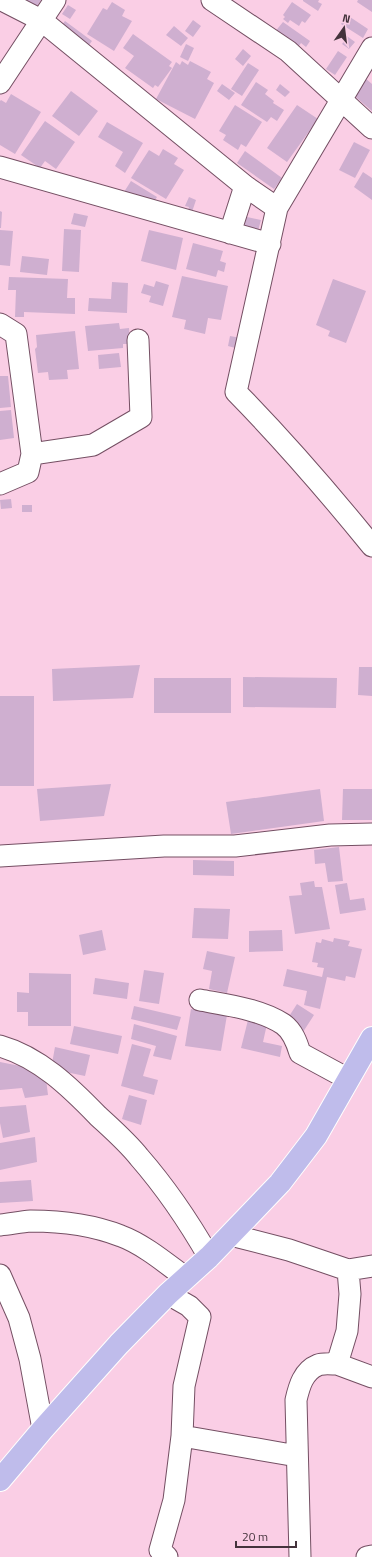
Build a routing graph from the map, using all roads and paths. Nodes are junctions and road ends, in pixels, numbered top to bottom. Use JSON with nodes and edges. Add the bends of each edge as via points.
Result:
{"nodes":[{"id":1,"x":2,"y":0,"type":"edge"},
{"id":2,"x":55,"y":0,"type":"edge"},
{"id":3,"x":212,"y":0,"type":"edge"},
{"id":4,"x":41,"y":20,"type":"junction"},
{"id":5,"x":372,"y":48,"type":"edge"},
{"id":6,"x":0,"y":82,"type":"edge"},
{"id":7,"x":341,"y":101,"type":"junction"},
{"id":8,"x":372,"y":128,"type":"edge"},
{"id":9,"x":0,"y":167,"type":"edge"},
{"id":10,"x":246,"y":186,"type":"junction"},
{"id":11,"x":277,"y":208,"type":"junction"},
{"id":12,"x":230,"y":233,"type":"junction"},
{"id":13,"x":270,"y":244,"type":"junction"},
{"id":14,"x":0,"y":324,"type":"edge"},
{"id":15,"x":138,"y":340,"type":"dead end"},
{"id":16,"x":32,"y":454,"type":"junction"},
{"id":17,"x":0,"y":484,"type":"edge"},
{"id":18,"x":372,"y":546,"type":"edge"},
{"id":19,"x":372,"y":834,"type":"edge"},
{"id":20,"x":0,"y":854,"type":"edge"},
{"id":21,"x":200,"y":1000,"type":"dead end"},
{"id":22,"x":372,"y":1038,"type":"edge"},
{"id":23,"x":0,"y":1046,"type":"edge"},
{"id":24,"x":348,"y":1079,"type":"junction"},
{"id":25,"x":0,"y":1225,"type":"edge"},
{"id":26,"x":231,"y":1235,"type":"junction"},
{"id":27,"x":209,"y":1257,"type":"junction"},
{"id":28,"x":372,"y":1266,"type":"edge"},
{"id":29,"x":348,"y":1270,"type":"junction"},
{"id":30,"x":0,"y":1275,"type":"edge"},
{"id":31,"x":186,"y":1278,"type":"junction"},
{"id":32,"x":168,"y":1294,"type":"junction"},
{"id":33,"x":337,"y":1364,"type":"junction"},
{"id":34,"x":372,"y":1377,"type":"edge"},
{"id":35,"x":43,"y":1429,"type":"junction"},
{"id":36,"x":182,"y":1436,"type":"junction"},
{"id":37,"x":297,"y":1456,"type":"junction"},
{"id":38,"x":0,"y":1480,"type":"edge"},
{"id":39,"x":372,"y":1556,"type":"edge"},
{"id":40,"x":167,"y":1557,"type":"edge"},
{"id":41,"x":300,"y":1557,"type":"edge"},
{"id":42,"x":366,"y":1557,"type":"edge"}],
"edges":[{"from":1,"to":4,"type":"street"},
{"from":2,"to":4,"type":"street"},
{"from":3,"to":7,"type":"street","via":[[288,51]]},
{"from":4,"to":6,"type":"street"},
{"from":4,"to":10,"type":"street"},
{"from":5,"to":7,"type":"street"},
{"from":7,"to":8,"type":"street"},
{"from":7,"to":11,"type":"street"},
{"from":9,"to":12,"type":"street"},
{"from":10,"to":11,"type":"street"},
{"from":10,"to":12,"type":"street"},
{"from":11,"to":13,"type":"street"},
{"from":12,"to":13,"type":"street"},
{"from":13,"to":18,"type":"street","via":[[236,392],[274,430]]},
{"from":14,"to":16,"type":"street","via":[[16,334]]},
{"from":15,"to":16,"type":"street","via":[[141,417],[93,445]]},
{"from":16,"to":17,"type":"street","via":[[28,472]]},
{"from":19,"to":20,"type":"street","via":[[330,835],[235,846],[164,846]]},
{"from":21,"to":24,"type":"street","via":[[258,1013],[284,1025],[295,1038],[300,1053]]},
{"from":22,"to":24,"type":"main road"},
{"from":23,"to":27,"type":"street","via":[[15,1050],[46,1069],[83,1100],[139,1156],[187,1221]]},
{"from":24,"to":26,"type":"main road","via":[[316,1136],[280,1183]]},
{"from":25,"to":31,"type":"street","via":[[29,1221],[57,1222],[94,1228],[122,1236],[154,1254]]},
{"from":26,"to":27,"type":"main road"},
{"from":26,"to":29,"type":"street","via":[[289,1250]]},
{"from":27,"to":31,"type":"main road"},
{"from":28,"to":29,"type":"street"},
{"from":29,"to":33,"type":"street","via":[[350,1294],[347,1331]]},
{"from":30,"to":35,"type":"street","via":[[19,1318],[30,1359]]},
{"from":31,"to":32,"type":"main road"},
{"from":32,"to":35,"type":"main road"},
{"from":32,"to":36,"type":"street","via":[[189,1306],[200,1317],[184,1386]]},
{"from":33,"to":34,"type":"street"},
{"from":33,"to":37,"type":"street","via":[[318,1365],[300,1382],[296,1400]]},
{"from":35,"to":38,"type":"main road"},
{"from":36,"to":37,"type":"street"},
{"from":36,"to":40,"type":"street","via":[[174,1500],[160,1550]]},
{"from":37,"to":41,"type":"street"},
{"from":39,"to":42,"type":"street"}]}
